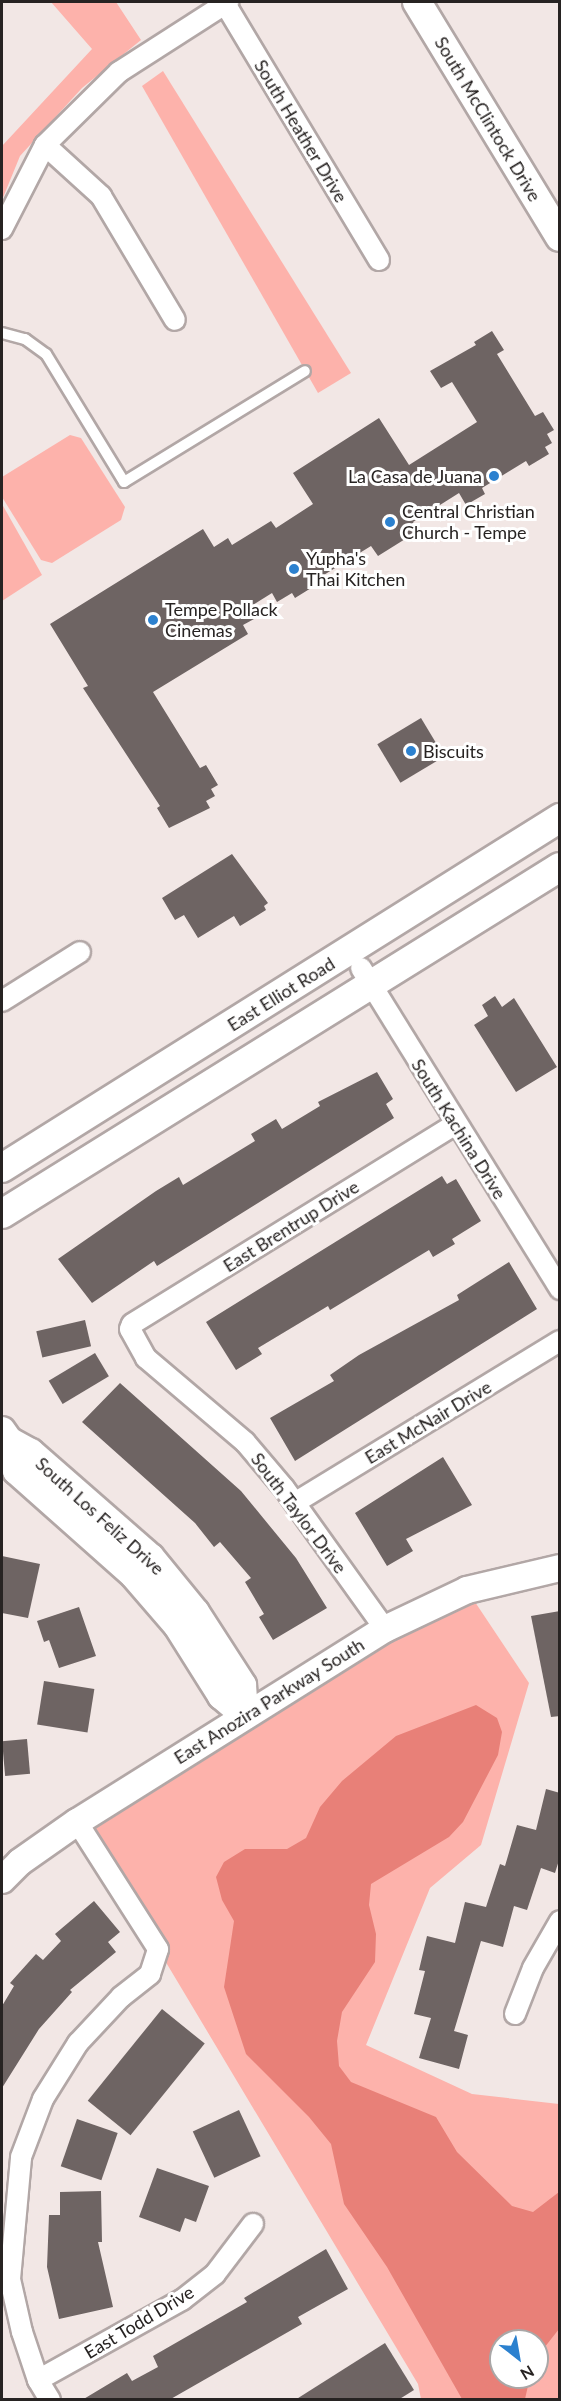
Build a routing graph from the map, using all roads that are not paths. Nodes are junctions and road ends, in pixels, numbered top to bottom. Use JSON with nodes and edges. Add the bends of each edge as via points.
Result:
{"nodes":[{"id":1,"x":226,"y":2,"type":"edge"},
{"id":2,"x":417,"y":2,"type":"edge"},
{"id":3,"x":45,"y":145,"type":"junction"},
{"id":4,"x":2,"y":229,"type":"edge"},
{"id":5,"x":560,"y":237,"type":"edge"},
{"id":6,"x":379,"y":260,"type":"dead end"},
{"id":7,"x":175,"y":320,"type":"dead end"},
{"id":8,"x":2,"y":333,"type":"edge"},
{"id":9,"x":305,"y":371,"type":"dead end"},
{"id":10,"x":560,"y":818,"type":"edge"},
{"id":11,"x":560,"y":867,"type":"edge"},
{"id":12,"x":80,"y":952,"type":"dead end"},
{"id":13,"x":365,"y":976,"type":"junction"},
{"id":14,"x":2,"y":1001,"type":"edge"},
{"id":15,"x":456,"y":1124,"type":"junction"},
{"id":16,"x":2,"y":1168,"type":"edge"},
{"id":17,"x":2,"y":1214,"type":"edge"},
{"id":18,"x":560,"y":1288,"type":"edge"},
{"id":19,"x":130,"y":1329,"type":"joint"},
{"id":20,"x":560,"y":1341,"type":"edge"},
{"id":21,"x":5,"y":1435,"type":"edge"},
{"id":22,"x":296,"y":1502,"type":"junction"},
{"id":23,"x":560,"y":1568,"type":"edge"},
{"id":24,"x":385,"y":1629,"type":"junction"},
{"id":25,"x":245,"y":1716,"type":"junction"},
{"id":26,"x":77,"y":1822,"type":"junction"},
{"id":27,"x":2,"y":1881,"type":"edge"},
{"id":28,"x":560,"y":1921,"type":"edge"},
{"id":29,"x":515,"y":2014,"type":"dead end"},
{"id":30,"x":253,"y":2224,"type":"dead end"},
{"id":31,"x":38,"y":2380,"type":"junction"},
{"id":32,"x":50,"y":2400,"type":"edge"}],
"edges":[{"from":1,"to":3,"type":"street","via":[[119,72]]},
{"from":1,"to":6,"type":"street","name":"South Heather Drive"},
{"from":2,"to":5,"type":"main road","name":"South McClintock Drive"},
{"from":3,"to":4,"type":"street"},
{"from":3,"to":7,"type":"street","via":[[101,196]]},
{"from":8,"to":9,"type":"lane","via":[[24,339],[46,354],[124,482]]},
{"from":10,"to":16,"type":"main road","name":"East Elliot Road"},
{"from":11,"to":13,"type":"main road"},
{"from":12,"to":14,"type":"street"},
{"from":13,"to":15,"type":"street","name":"South Kachina Drive"},
{"from":13,"to":17,"type":"main road"},
{"from":15,"to":18,"type":"street","name":"South Kachina Drive"},
{"from":15,"to":19,"type":"street","name":"East Brentrup Drive","via":[[132,1324]]},
{"from":19,"to":22,"type":"street","name":"South Taylor Drive","via":[[146,1358],[245,1442]]},
{"from":20,"to":22,"type":"street","name":"East McNair Drive"},
{"from":21,"to":25,"type":"street","name":"South Los Feliz Drive","via":[[31,1452],[151,1557],[196,1612],[243,1685]]},
{"from":22,"to":24,"type":"street","name":"South Taylor Drive"},
{"from":23,"to":24,"type":"street","name":"East Anozira Parkway South","via":[[467,1590]]},
{"from":24,"to":25,"type":"street","name":"East Anozira Parkway South"},
{"from":25,"to":26,"type":"street","name":"East Anozira Parkway South"},
{"from":26,"to":27,"type":"street","name":"East Anozira Parkway South","via":[[20,1862]]},
{"from":26,"to":31,"type":"street","via":[[158,1949],[150,1974],[121,1997],[78,2043],[43,2099],[21,2157],[10,2279]]},
{"from":28,"to":29,"type":"street","via":[[533,1968]]},
{"from":30,"to":31,"type":"street","name":"East Todd Drive","via":[[214,2274],[182,2300]]},
{"from":31,"to":32,"type":"street"}]}
